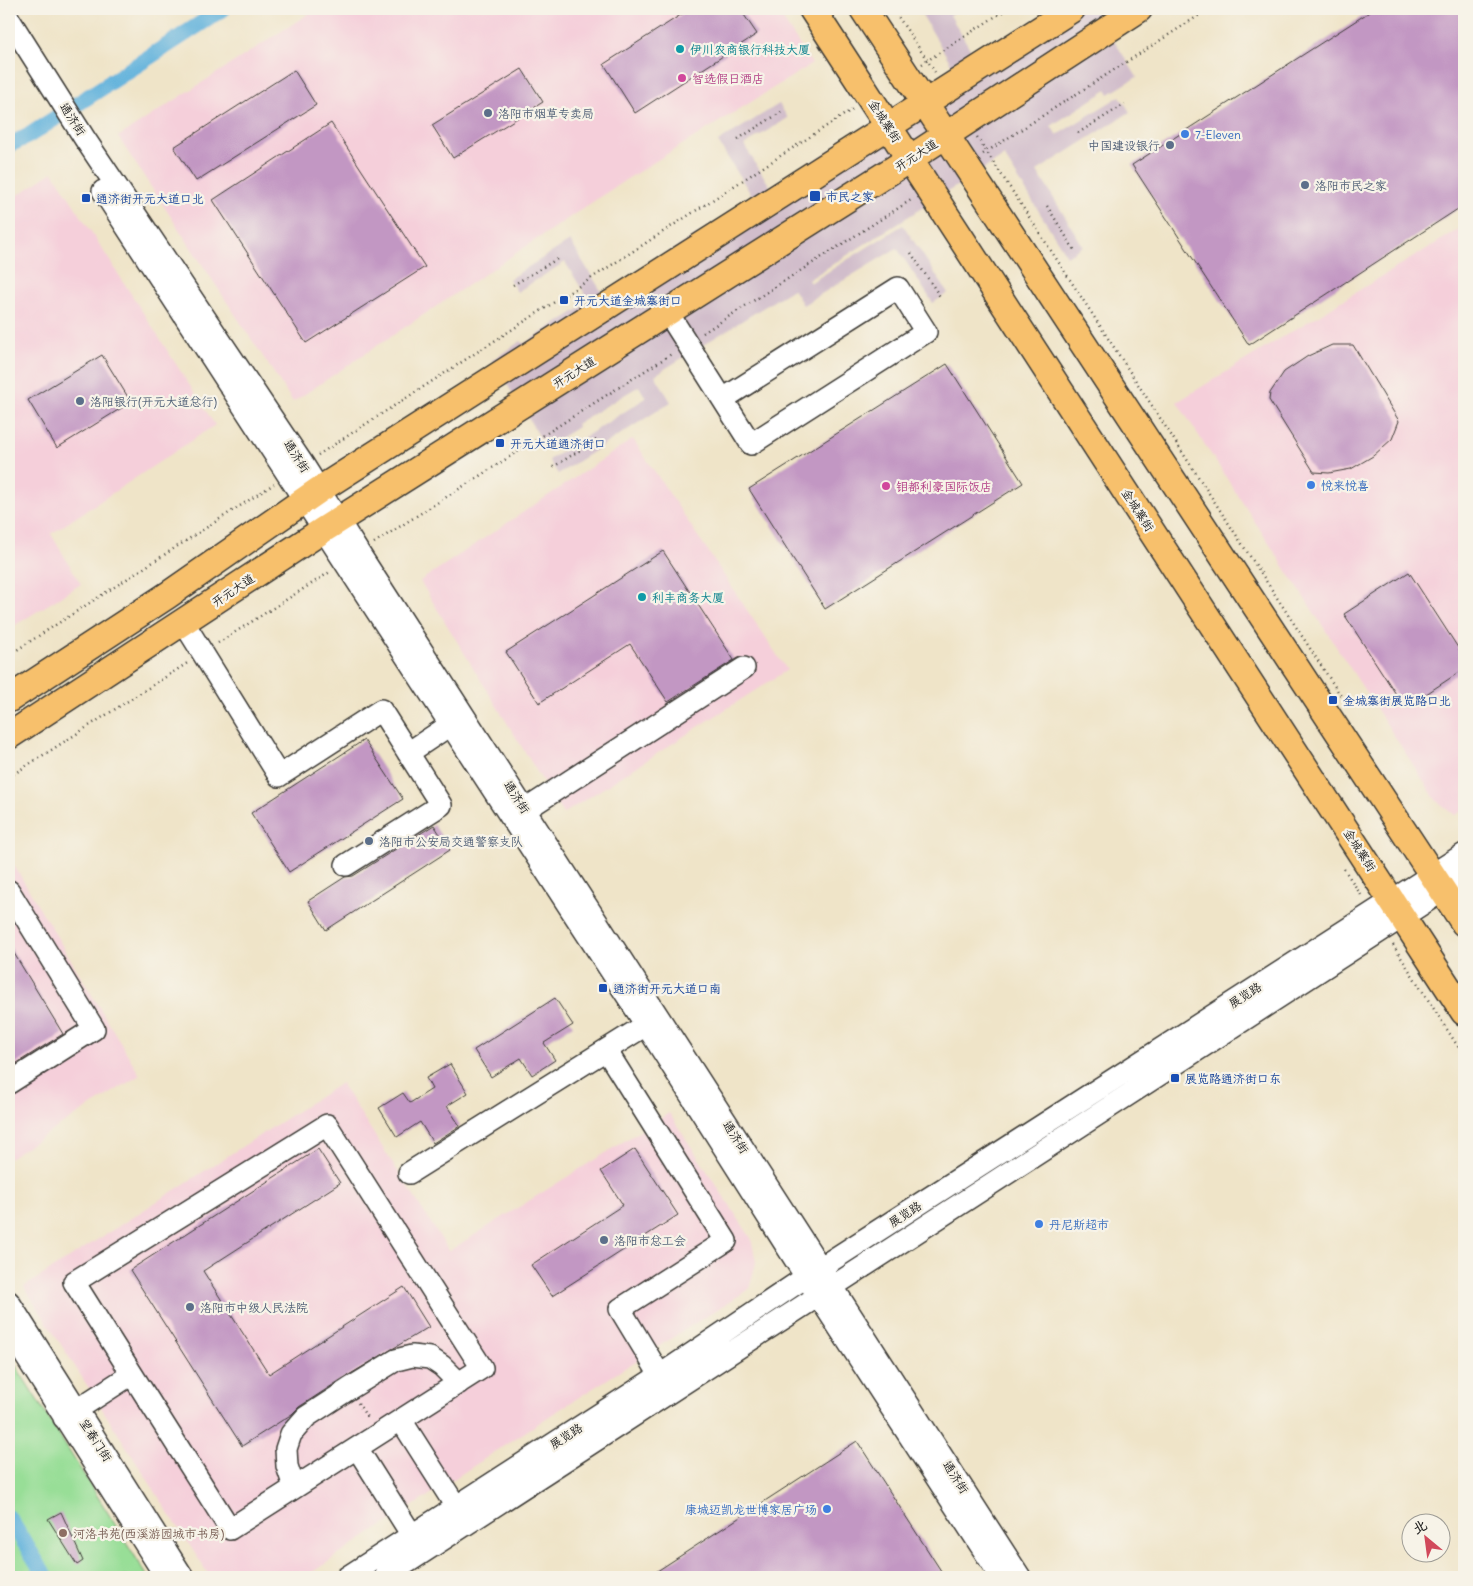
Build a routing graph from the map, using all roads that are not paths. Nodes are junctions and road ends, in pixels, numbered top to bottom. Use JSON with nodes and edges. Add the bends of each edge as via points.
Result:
{"nodes":[{"id":1,"x":812,"y":9,"type":"edge"},
{"id":2,"x":863,"y":9,"type":"edge"},
{"id":3,"x":1072,"y":9,"type":"edge"},
{"id":4,"x":1139,"y":9,"type":"edge"},
{"id":5,"x":9,"y":19,"type":"edge"},
{"id":6,"x":9,"y":46,"type":"edge"},
{"id":7,"x":31,"y":68,"type":"junction"},
{"id":8,"x":924,"y":104,"type":"junction"},
{"id":9,"x":889,"y":127,"type":"junction"},
{"id":10,"x":957,"y":129,"type":"junction"},
{"id":11,"x":910,"y":159,"type":"junction"},
{"id":12,"x":668,"y":313,"type":"junction"},
{"id":13,"x":723,"y":399,"type":"junction"},
{"id":14,"x":312,"y":495,"type":"junction"},
{"id":15,"x":331,"y":525,"type":"junction"},
{"id":16,"x":184,"y":623,"type":"junction"},
{"id":17,"x":744,"y":668,"type":"dead end"},
{"id":18,"x":9,"y":699,"type":"edge"},
{"id":19,"x":458,"y":720,"type":"junction"},
{"id":20,"x":9,"y":736,"type":"edge"},
{"id":21,"x":408,"y":752,"type":"junction"},
{"id":22,"x":525,"y":810,"type":"junction"},
{"id":23,"x":1464,"y":854,"type":"edge"},
{"id":24,"x":346,"y":865,"type":"dead end"},
{"id":25,"x":1447,"y":881,"type":"edge"},
{"id":26,"x":9,"y":891,"type":"edge"},
{"id":27,"x":1398,"y":908,"type":"junction"},
{"id":28,"x":1464,"y":923,"type":"edge"},
{"id":29,"x":1464,"y":1012,"type":"edge"},
{"id":30,"x":652,"y":1021,"type":"junction"},
{"id":31,"x":606,"y":1050,"type":"junction"},
{"id":32,"x":9,"y":1084,"type":"edge"},
{"id":33,"x":409,"y":1173,"type":"dead end"},
{"id":34,"x":813,"y":1273,"type":"junction"},
{"id":35,"x":825,"y":1291,"type":"junction"},
{"id":36,"x":9,"y":1302,"type":"edge"},
{"id":37,"x":9,"y":1330,"type":"edge"},
{"id":38,"x":132,"y":1374,"type":"junction"},
{"id":39,"x":459,"y":1382,"type":"junction"},
{"id":40,"x":665,"y":1383,"type":"junction"},
{"id":41,"x":70,"y":1414,"type":"junction"},
{"id":42,"x":401,"y":1420,"type":"junction"},
{"id":43,"x":357,"y":1448,"type":"junction"},
{"id":44,"x":294,"y":1488,"type":"junction"},
{"id":45,"x":461,"y":1516,"type":"junction"},
{"id":46,"x":418,"y":1544,"type":"junction"},
{"id":47,"x":166,"y":1577,"type":"edge"},
{"id":48,"x":183,"y":1577,"type":"edge"},
{"id":49,"x":347,"y":1577,"type":"edge"},
{"id":50,"x":385,"y":1577,"type":"edge"},
{"id":51,"x":1000,"y":1577,"type":"edge"},
{"id":52,"x":1020,"y":1577,"type":"edge"}],
"edges":[{"from":1,"to":9,"type":"main road","name":"金城寨街"},
{"from":2,"to":8,"type":"main road"},
{"from":3,"to":8,"type":"main road"},
{"from":4,"to":10,"type":"main road","name":"开元大道"},
{"from":5,"to":7,"type":"street","name":"通济街"},
{"from":6,"to":7,"type":"street","name":"通济街"},
{"from":7,"to":14,"type":"street","name":"通济街"},
{"from":8,"to":9,"type":"main road"},
{"from":8,"to":10,"type":"main road"},
{"from":9,"to":11,"type":"main road","name":"金城寨街"},
{"from":9,"to":14,"type":"main road"},
{"from":10,"to":11,"type":"main road","name":"开元大道"},
{"from":10,"to":25,"type":"main road"},
{"from":11,"to":12,"type":"main road","name":"开元大道"},
{"from":11,"to":27,"type":"main road","name":"金城寨街"},
{"from":12,"to":13,"type":"street"},
{"from":12,"to":15,"type":"main road","name":"开元大道"},
{"from":13,"to":13,"type":"street","via":[[751,444],[926,332],[898,288]]},
{"from":14,"to":15,"type":"street","name":"通济街"},
{"from":14,"to":18,"type":"main road","via":[[168,595]]},
{"from":15,"to":16,"type":"main road","name":"开元大道"},
{"from":15,"to":19,"type":"street","name":"通济街"},
{"from":16,"to":20,"type":"main road","name":"开元大道"},
{"from":16,"to":21,"type":"street","via":[[278,776],[381,710]]},
{"from":17,"to":22,"type":"street"},
{"from":19,"to":21,"type":"street"},
{"from":19,"to":22,"type":"street","name":"通济街"},
{"from":19,"to":30,"type":"street","name":"通济街"},
{"from":21,"to":24,"type":"street","via":[[441,805]]},
{"from":22,"to":30,"type":"street","name":"通济街"},
{"from":23,"to":25,"type":"street","name":"展览路"},
{"from":25,"to":27,"type":"street","name":"展览路"},
{"from":25,"to":28,"type":"main road"},
{"from":26,"to":32,"type":"street","via":[[94,1029]]},
{"from":27,"to":29,"type":"main road","name":"金城寨街"},
{"from":27,"to":34,"type":"street","name":"展览路"},
{"from":27,"to":35,"type":"street","name":"展览路"},
{"from":30,"to":31,"type":"street"},
{"from":30,"to":34,"type":"street","name":"通济街"},
{"from":31,"to":33,"type":"street"},
{"from":31,"to":40,"type":"street","via":[[726,1241],[620,1309]]},
{"from":34,"to":35,"type":"street","name":"通济街"},
{"from":34,"to":40,"type":"street","name":"展览路"},
{"from":35,"to":40,"type":"street","name":"展览路"},
{"from":35,"to":51,"type":"street","name":"通济街"},
{"from":35,"to":52,"type":"street","name":"通济街"},
{"from":36,"to":41,"type":"street","name":"望春门街"},
{"from":37,"to":41,"type":"street","name":"望春门街"},
{"from":38,"to":39,"type":"street","via":[[74,1282],[327,1125],[482,1368]]},
{"from":38,"to":41,"type":"street"},
{"from":38,"to":44,"type":"street","via":[[230,1529]]},
{"from":39,"to":42,"type":"street"},
{"from":39,"to":44,"type":"street","via":[[430,1358],[412,1356],[396,1360],[349,1389],[306,1417],[291,1434],[286,1450]]},
{"from":40,"to":45,"type":"street","name":"展览路"},
{"from":41,"to":47,"type":"street","name":"望春门街"},
{"from":41,"to":48,"type":"street","name":"望春门街"},
{"from":42,"to":43,"type":"street"},
{"from":42,"to":45,"type":"street"},
{"from":43,"to":44,"type":"street"},
{"from":43,"to":46,"type":"street"},
{"from":45,"to":46,"type":"street","name":"展览路"},
{"from":46,"to":49,"type":"street","name":"展览路"},
{"from":46,"to":50,"type":"street","name":"展览路"}]}
